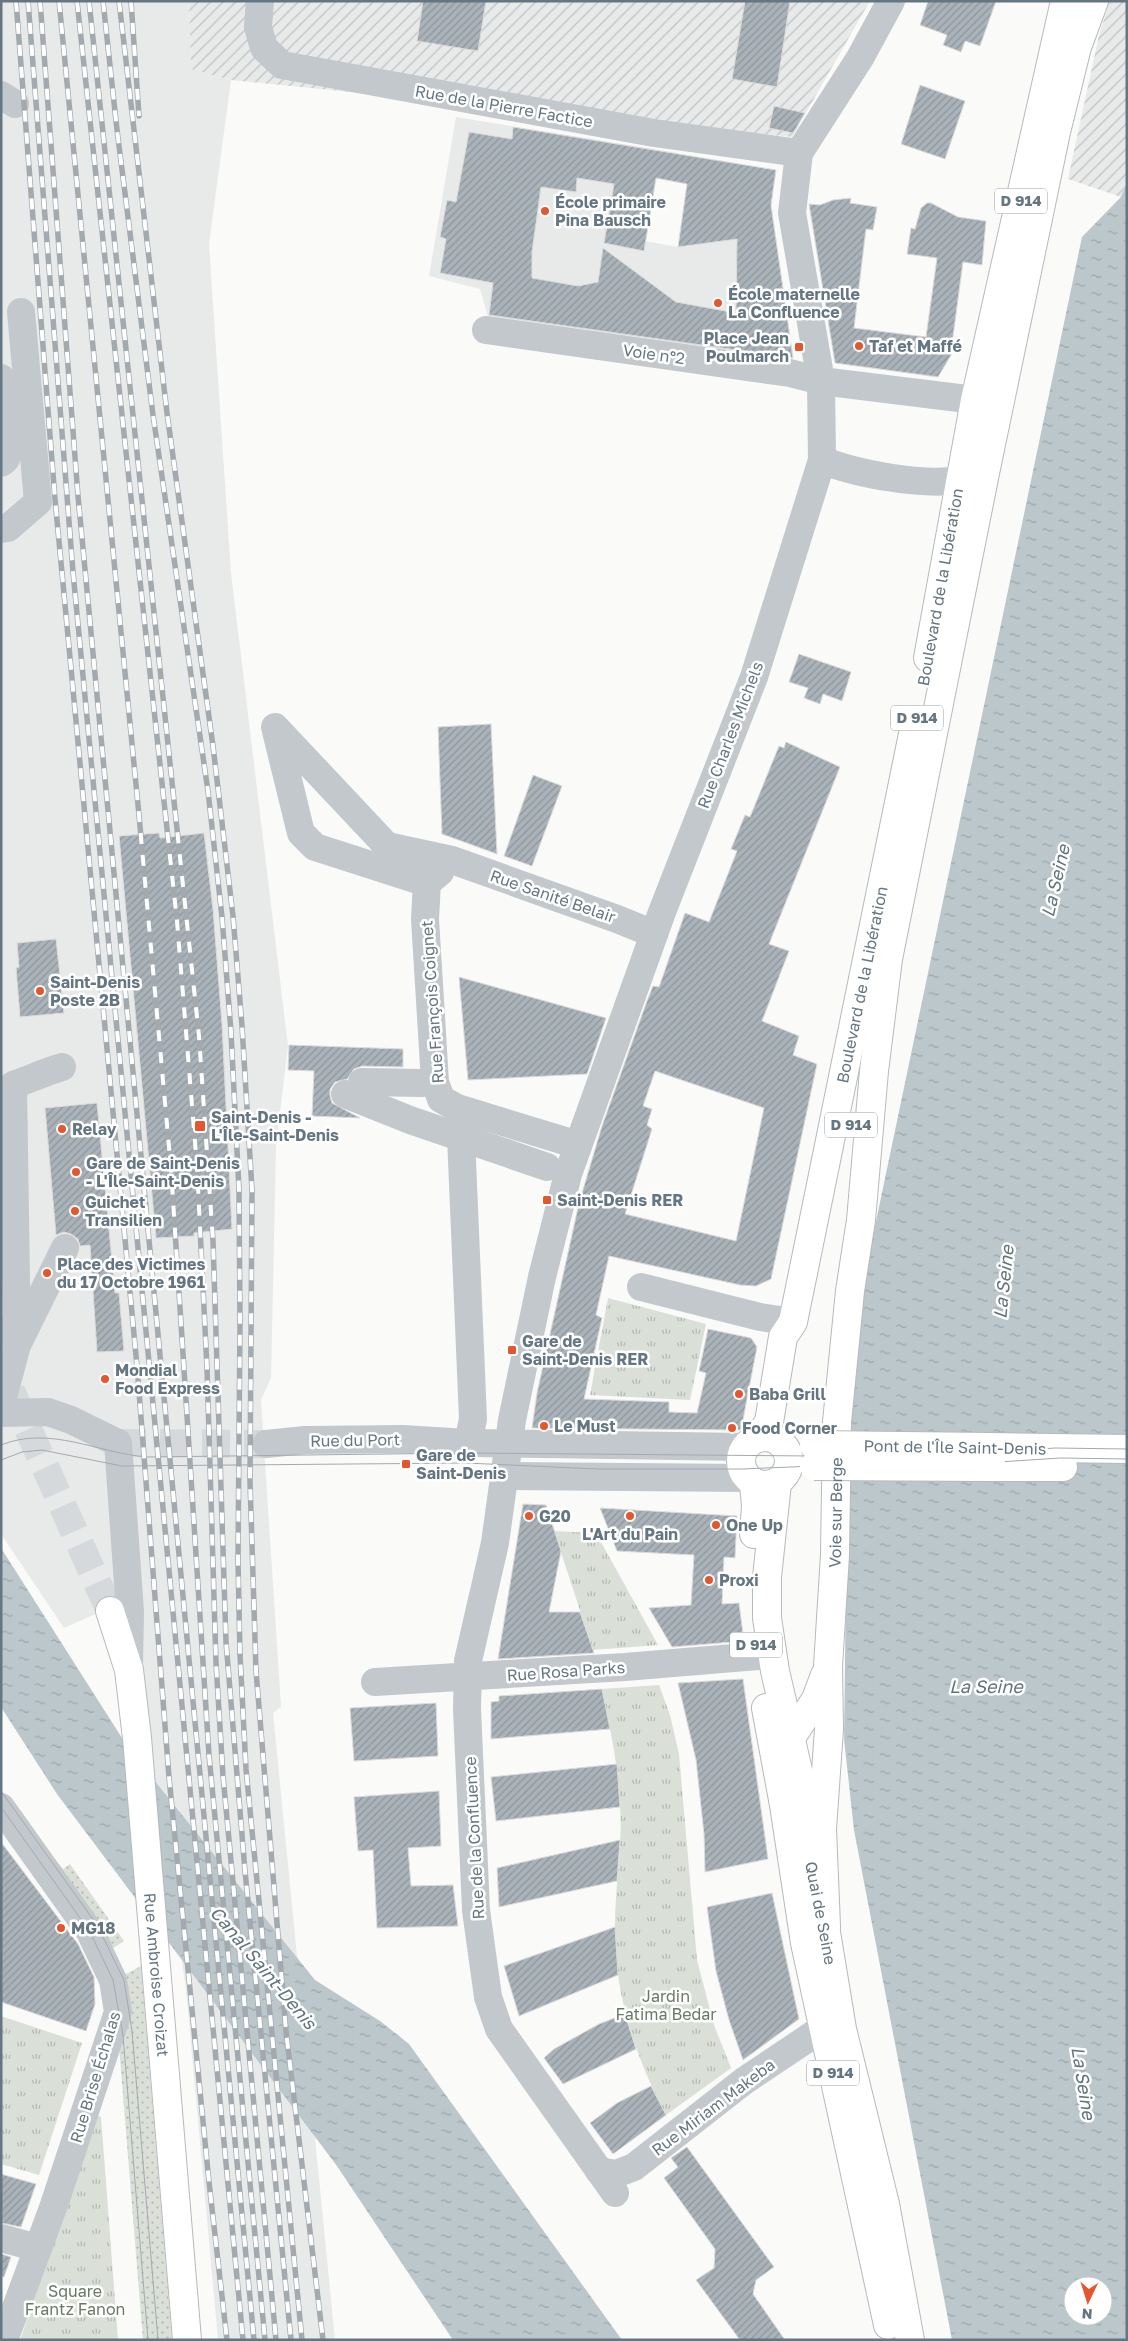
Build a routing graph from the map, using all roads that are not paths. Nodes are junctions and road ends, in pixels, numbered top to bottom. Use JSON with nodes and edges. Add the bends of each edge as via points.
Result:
{"nodes":[{"id":1,"x":260,"y":1,"type":"edge"},
{"id":2,"x":891,"y":1,"type":"edge"},
{"id":3,"x":1065,"y":1,"type":"edge"},
{"id":4,"x":1094,"y":1,"type":"edge"},
{"id":5,"x":799,"y":154,"type":"junction"},
{"id":6,"x":21,"y":312,"type":"dead end"},
{"id":7,"x":486,"y":330,"type":"dead end"},
{"id":8,"x":1,"y":378,"type":"edge"},
{"id":9,"x":821,"y":381,"type":"junction"},
{"id":10,"x":975,"y":400,"type":"junction"},
{"id":11,"x":997,"y":419,"type":"junction"},
{"id":12,"x":822,"y":460,"type":"junction"},
{"id":13,"x":1,"y":463,"type":"edge"},
{"id":14,"x":985,"y":472,"type":"junction"},
{"id":15,"x":947,"y":481,"type":"junction"},
{"id":16,"x":1,"y":529,"type":"edge"},
{"id":17,"x":452,"y":860,"type":"junction"},
{"id":18,"x":427,"y":882,"type":"junction"},
{"id":19,"x":654,"y":934,"type":"junction"},
{"id":20,"x":845,"y":1068,"type":"junction"},
{"id":21,"x":874,"y":1072,"type":"junction"},
{"id":22,"x":58,"y":1074,"type":"dead end"},
{"id":23,"x":7,"y":1088,"type":"edge"},
{"id":24,"x":410,"y":1120,"type":"junction"},
{"id":25,"x":852,"y":1122,"type":"junction"},
{"id":26,"x":461,"y":1137,"type":"junction"},
{"id":27,"x":578,"y":1145,"type":"junction"},
{"id":28,"x":867,"y":1160,"type":"junction"},
{"id":29,"x":547,"y":1167,"type":"dead end"},
{"id":30,"x":822,"y":1176,"type":"junction"},
{"id":31,"x":65,"y":1248,"type":"dead end"},
{"id":32,"x":641,"y":1286,"type":"dead end"},
{"id":33,"x":1,"y":1307,"type":"edge"},
{"id":34,"x":793,"y":1322,"type":"junction"},
{"id":35,"x":17,"y":1344,"type":"junction"},
{"id":36,"x":1,"y":1405,"type":"tunnel mouth"},
{"id":37,"x":1,"y":1413,"type":"edge"},
{"id":38,"x":477,"y":1427,"type":"junction"},
{"id":39,"x":266,"y":1444,"type":"tunnel mouth"},
{"id":40,"x":509,"y":1444,"type":"junction"},
{"id":41,"x":1127,"y":1448,"type":"edge"},
{"id":42,"x":776,"y":1460,"type":"junction"},
{"id":43,"x":1127,"y":1467,"type":"edge"},
{"id":44,"x":506,"y":1476,"type":"junction"},
{"id":45,"x":110,"y":1611,"type":"tunnel mouth"},
{"id":46,"x":758,"y":1656,"type":"junction"},
{"id":47,"x":828,"y":1666,"type":"junction"},
{"id":48,"x":129,"y":1670,"type":"junction"},
{"id":49,"x":468,"y":1677,"type":"junction"},
{"id":50,"x":375,"y":1682,"type":"dead end"},
{"id":51,"x":791,"y":1738,"type":"junction"},
{"id":52,"x":784,"y":1805,"type":"junction"},
{"id":53,"x":1,"y":1807,"type":"edge"},
{"id":54,"x":817,"y":1863,"type":"junction"},
{"id":55,"x":826,"y":1926,"type":"joint"},
{"id":56,"x":823,"y":2028,"type":"junction"},
{"id":57,"x":599,"y":2171,"type":"junction"},
{"id":58,"x":615,"y":2193,"type":"dead end"},
{"id":59,"x":1,"y":2238,"type":"edge"},
{"id":60,"x":38,"y":2248,"type":"junction"},
{"id":61,"x":4,"y":2340,"type":"edge"},
{"id":62,"x":187,"y":2340,"type":"edge"},
{"id":63,"x":891,"y":2340,"type":"edge"},
{"id":64,"x":910,"y":2340,"type":"edge"}],
"edges":[{"from":1,"to":5,"type":"street","name":"Rue de la Pierre Factice","via":[[258,27],[264,48],[282,65],[654,133]]},
{"from":2,"to":5,"type":"street","name":"Rue Charles Michels","via":[[860,58]]},
{"from":3,"to":10,"type":"main road","name":"Boulevard de la Libération","number":"D 914"},
{"from":4,"to":11,"type":"main road","name":"Boulevard de la Libération","via":[[1077,47],[1056,132]]},
{"from":5,"to":9,"type":"street","name":"Rue Charles Michels","via":[[792,213]]},
{"from":6,"to":16,"type":"street","via":[[38,502],[8,528]]},
{"from":7,"to":9,"type":"street","name":"Voie n°2","via":[[790,373]]},
{"from":8,"to":13,"type":"street","via":[[8,450],[6,459]]},
{"from":9,"to":10,"type":"street"},
{"from":9,"to":12,"type":"street","name":"Rue Charles Michels"},
{"from":10,"to":11,"type":"main road"},
{"from":10,"to":15,"type":"main road","name":"Boulevard de la Libération","number":"D 914"},
{"from":11,"to":14,"type":"main road","name":"Boulevard de la Libération"},
{"from":12,"to":15,"type":"street","via":[[843,469]]},
{"from":12,"to":19,"type":"street","name":"Rue Charles Michels","via":[[754,677]]},
{"from":14,"to":15,"type":"street"},
{"from":14,"to":21,"type":"main road","name":"Boulevard de la Libération","number":"D 914","via":[[888,959]]},
{"from":15,"to":20,"type":"main road","name":"Boulevard de la Libération","number":"D 914","via":[[954,512],[917,719]]},
{"from":17,"to":18,"type":"street"},
{"from":17,"to":18,"type":"street","name":"Rue Sanité Belair","via":[[387,846],[275,727],[301,833],[315,847]]},
{"from":17,"to":19,"type":"street","name":"Rue Sanité Belair"},
{"from":18,"to":27,"type":"street","name":"Rue François Coignet","via":[[425,919],[435,1082],[441,1099],[457,1108]]},
{"from":19,"to":27,"type":"street","name":"Rue Charles Michels"},
{"from":20,"to":25,"type":"main road","number":"D 914"},
{"from":20,"to":30,"type":"main road","name":"Boulevard de la Libération","number":"D 914"},
{"from":21,"to":25,"type":"main road","number":"D 914"},
{"from":21,"to":28,"type":"main road","name":"Voie sur Berge","number":"D 914"},
{"from":22,"to":23,"type":"street"},
{"from":23,"to":35,"type":"street"},
{"from":24,"to":24,"type":"street","via":[[414,1083],[353,1088]]},
{"from":24,"to":26,"type":"street"},
{"from":25,"to":28,"type":"main road","number":"D 914"},
{"from":25,"to":30,"type":"main road","number":"D 914"},
{"from":26,"to":29,"type":"street"},
{"from":26,"to":38,"type":"street"},
{"from":27,"to":40,"type":"street","name":"Rue Charles Michels","via":[[542,1277]]},
{"from":28,"to":47,"type":"main road","name":"Voie sur Berge","number":"D 914","via":[[837,1422],[835,1555]]},
{"from":30,"to":34,"type":"main road","name":"Boulevard de la Libération","number":"D 914"},
{"from":31,"to":35,"type":"street"},
{"from":32,"to":34,"type":"street","via":[[760,1317]]},
{"from":33,"to":35,"type":"street"},
{"from":34,"to":42,"type":"main road","name":"Boulevard de la Libération","number":"D 914","via":[[783,1337],[769,1422]]},
{"from":35,"to":36,"type":"street"},
{"from":37,"to":48,"type":"street","via":[[48,1412],[118,1444],[130,1612]]},
{"from":38,"to":39,"type":"street","name":"Rue du Port","via":[[403,1439],[305,1440]]},
{"from":38,"to":40,"type":"street","name":"Rue du Port"},
{"from":40,"to":42,"type":"street","name":"Rue du Port"},
{"from":40,"to":44,"type":"street","name":"Rue Charles Michels"},
{"from":41,"to":42,"type":"main road","name":"Pont de l'Île Saint-Denis","bridge":true},
{"from":42,"to":43,"type":"main road","name":"Pont de l'Île Saint-Denis","bridge":true},
{"from":42,"to":44,"type":"street"},
{"from":42,"to":46,"type":"main road","name":"Quai de Seine","number":"D 914","via":[[756,1506],[752,1569]]},
{"from":42,"to":51,"type":"main road","name":"Quai de Seine","number":"D 914","via":[[767,1618],[775,1671]]},
{"from":44,"to":49,"type":"street","name":"Rue de la Confluence","via":[[495,1543],[468,1661]]},
{"from":45,"to":48,"type":"main road","name":"Rue Ambroise Croizat"},
{"from":46,"to":49,"type":"street","name":"Rue Rosa Parks"},
{"from":46,"to":52,"type":"main road","name":"Quai de Seine","number":"D 914"},
{"from":47,"to":51,"type":"main road","via":[[816,1699]]},
{"from":47,"to":54,"type":"main road","name":"Voie sur Berge","number":"D 914","via":[[829,1729]]},
{"from":48,"to":62,"type":"main road","name":"Rue Ambroise Croizat"},
{"from":49,"to":50,"type":"street","name":"Rue Rosa Parks"},
{"from":49,"to":57,"type":"street","name":"Rue de la Confluence","via":[[476,1910],[488,1997],[499,2029]]},
{"from":51,"to":52,"type":"main road","via":[[786,1760]]},
{"from":51,"to":54,"type":"main road","name":"Quai de Seine","number":"D 914"},
{"from":52,"to":56,"type":"main road","name":"Quai de Seine","number":"D 914","via":[[805,1943]]},
{"from":53,"to":60,"type":"street","name":"Rue Brise Échalas","via":[[90,1932],[113,1980],[118,2012]]},
{"from":54,"to":55,"type":"main road","name":"Voie sur Berge","number":"D 914"},
{"from":55,"to":64,"type":"main road","name":"Quai de Seine","number":"D 914","via":[[842,2028],[885,2204]]},
{"from":56,"to":57,"type":"street","name":"Rue Miriam Makeba","via":[[768,2072],[634,2167],[616,2174]]},
{"from":56,"to":63,"type":"main road","name":"Quai de Seine","number":"D 914"},
{"from":57,"to":58,"type":"street","name":"Rue de la Confluence"},
{"from":59,"to":60,"type":"street"},
{"from":60,"to":61,"type":"street","name":"Rue Brise Échalas"}]}
